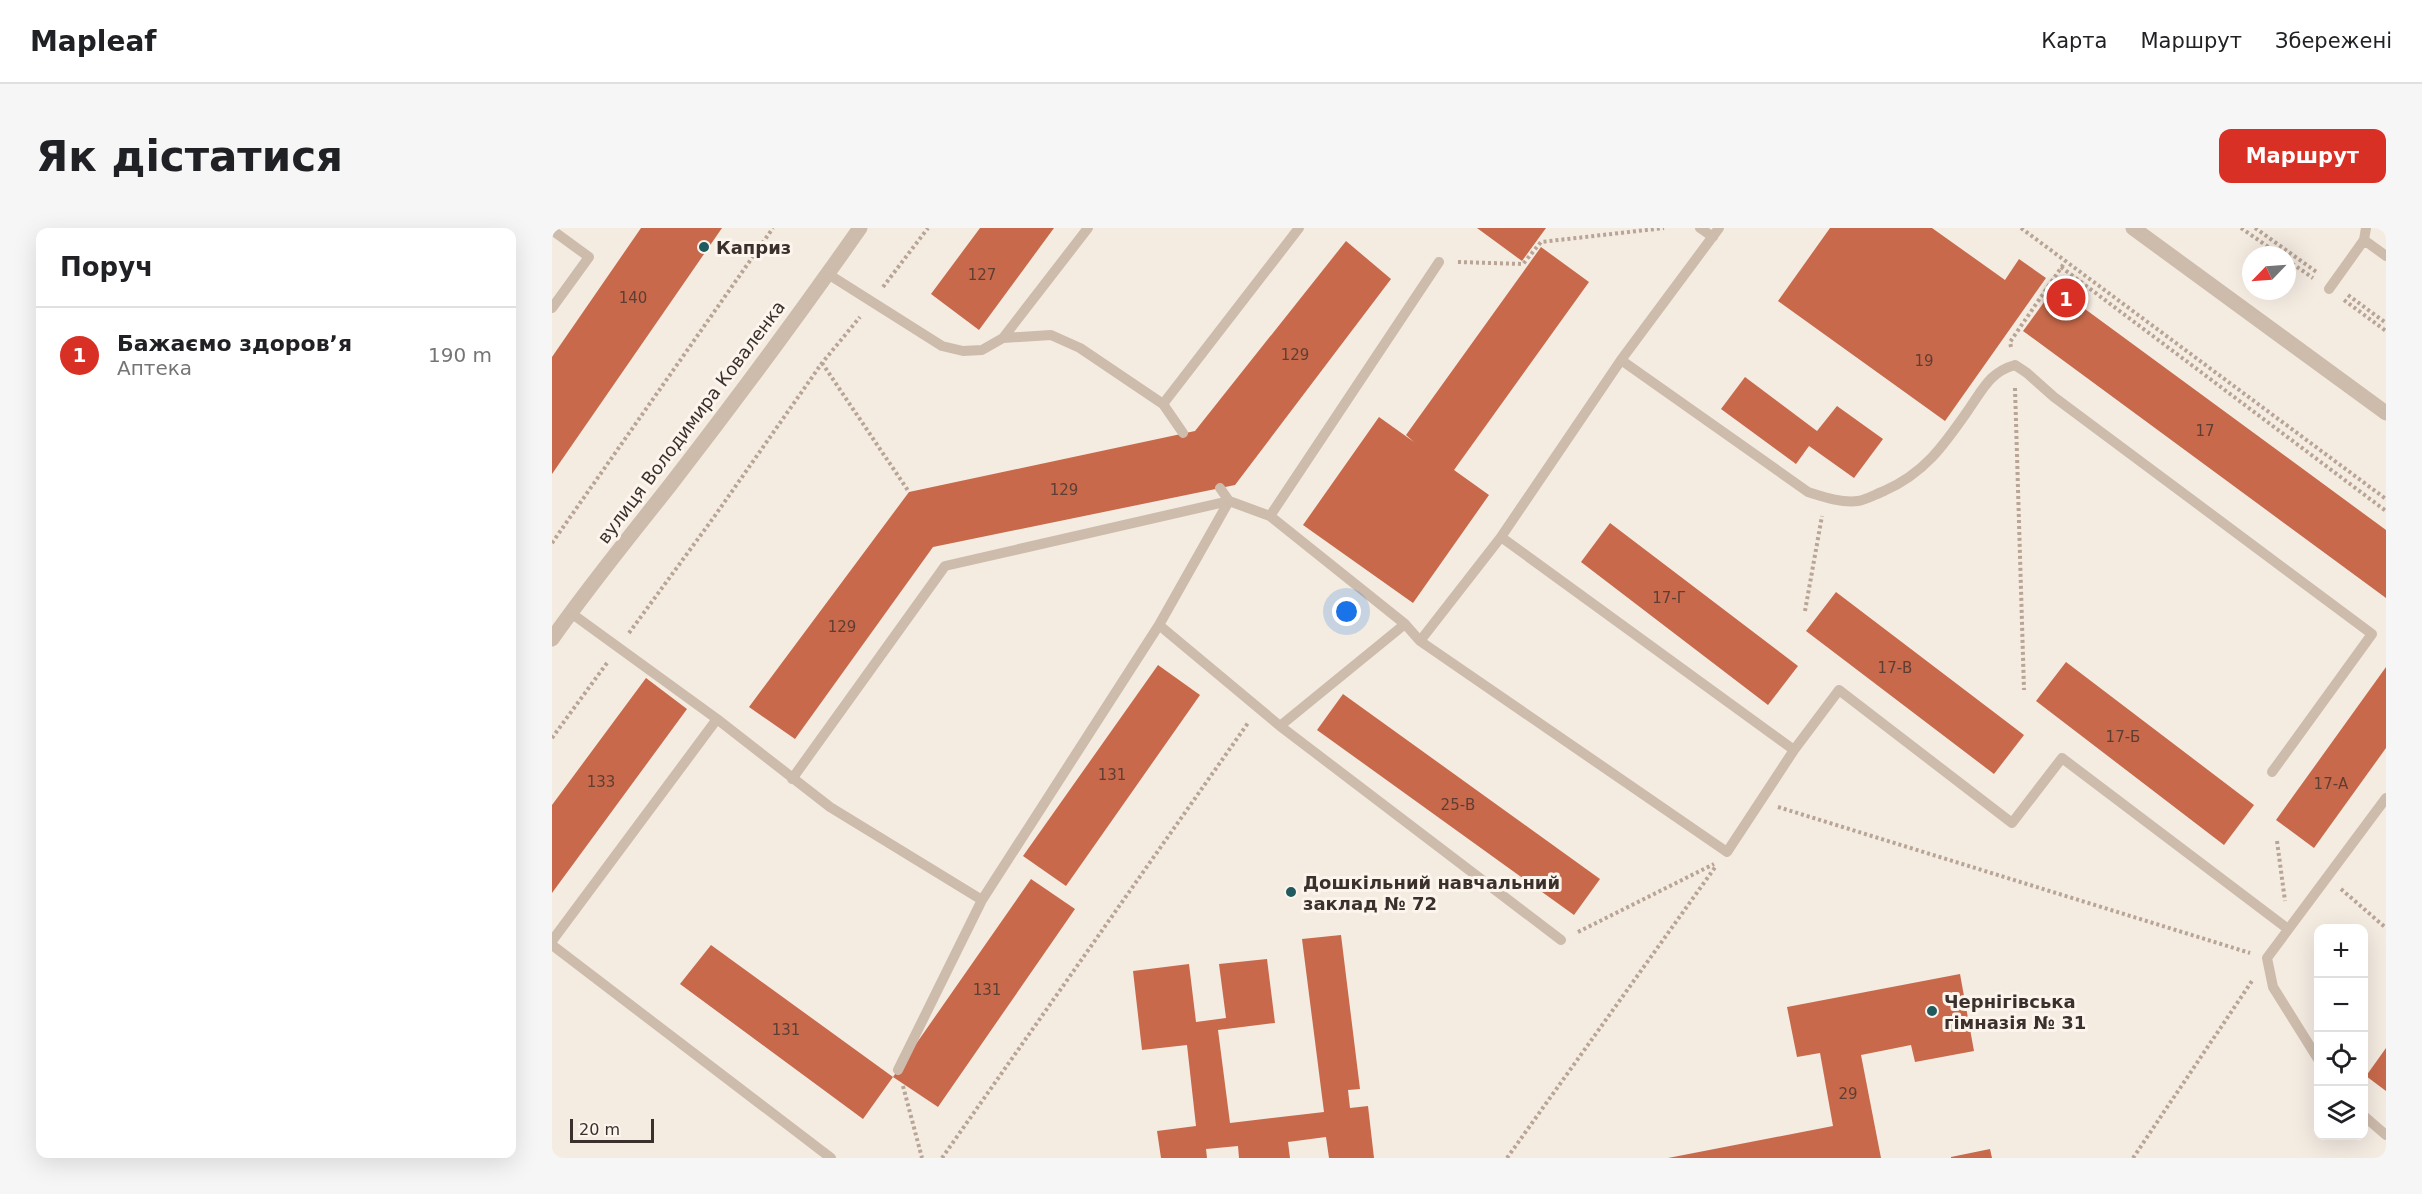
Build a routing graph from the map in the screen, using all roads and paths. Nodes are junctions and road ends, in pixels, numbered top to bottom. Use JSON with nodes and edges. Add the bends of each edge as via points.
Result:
{"nodes":[{"id":1,"x":773,"y":228,"type":"edge"},
{"id":2,"x":860,"y":228,"type":"edge"},
{"id":3,"x":928,"y":228,"type":"edge"},
{"id":4,"x":1088,"y":228,"type":"edge"},
{"id":5,"x":1299,"y":228,"type":"edge"},
{"id":6,"x":1664,"y":228,"type":"edge"},
{"id":7,"x":1700,"y":228,"type":"edge"},
{"id":8,"x":2021,"y":228,"type":"edge"},
{"id":9,"x":2133,"y":228,"type":"edge"},
{"id":10,"x":2241,"y":228,"type":"edge"},
{"id":11,"x":2366,"y":228,"type":"edge"},
{"id":12,"x":552,"y":230,"type":"edge"},
{"id":13,"x":1716,"y":232,"type":"edge"},
{"id":14,"x":2364,"y":240,"type":"junction"},
{"id":15,"x":2267,"y":246,"type":"edge"},
{"id":16,"x":2386,"y":256,"type":"edge"},
{"id":17,"x":1439,"y":262,"type":"joint"},
{"id":18,"x":2065,"y":262,"type":"junction"},
{"id":19,"x":2061,"y":267,"type":"junction"},
{"id":20,"x":828,"y":274,"type":"junction"},
{"id":21,"x":2329,"y":289,"type":"dead end"},
{"id":22,"x":872,"y":302,"type":"junction"},
{"id":23,"x":552,"y":308,"type":"edge"},
{"id":24,"x":1003,"y":338,"type":"junction"},
{"id":25,"x":1621,"y":360,"type":"junction"},
{"id":26,"x":822,"y":363,"type":"junction"},
{"id":27,"x":2015,"y":365,"type":"junction"},
{"id":28,"x":1163,"y":404,"type":"junction"},
{"id":29,"x":2386,"y":413,"type":"edge"},
{"id":30,"x":1183,"y":433,"type":"dead end"},
{"id":31,"x":1220,"y":488,"type":"dead end"},
{"id":32,"x":909,"y":492,"type":"dead end"},
{"id":33,"x":1825,"y":497,"type":"junction"},
{"id":34,"x":2386,"y":499,"type":"edge"},
{"id":35,"x":1229,"y":501,"type":"junction"},
{"id":36,"x":2386,"y":511,"type":"edge"},
{"id":37,"x":1270,"y":516,"type":"junction"},
{"id":38,"x":1501,"y":537,"type":"junction"},
{"id":39,"x":552,"y":543,"type":"edge"},
{"id":40,"x":1805,"y":611,"type":"dead end"},
{"id":41,"x":571,"y":613,"type":"junction"},
{"id":42,"x":1404,"y":624,"type":"junction"},
{"id":43,"x":1159,"y":625,"type":"junction"},
{"id":44,"x":552,"y":639,"type":"edge"},
{"id":45,"x":1420,"y":641,"type":"junction"},
{"id":46,"x":618,"y":647,"type":"junction"},
{"id":47,"x":2024,"y":690,"type":"dead end"},
{"id":48,"x":1258,"y":708,"type":"junction"},
{"id":49,"x":717,"y":719,"type":"junction"},
{"id":50,"x":1280,"y":726,"type":"junction"},
{"id":51,"x":552,"y":738,"type":"edge"},
{"id":52,"x":1794,"y":750,"type":"junction"},
{"id":53,"x":2272,"y":772,"type":"dead end"},
{"id":54,"x":792,"y":779,"type":"junction"},
{"id":55,"x":2386,"y":798,"type":"edge"},
{"id":56,"x":1760,"y":801,"type":"junction"},
{"id":57,"x":2277,"y":841,"type":"dead end"},
{"id":58,"x":2327,"y":877,"type":"junction"},
{"id":59,"x":982,"y":900,"type":"junction"},
{"id":60,"x":2385,"y":926,"type":"edge"},
{"id":61,"x":2288,"y":929,"type":"junction"},
{"id":62,"x":1562,"y":940,"type":"joint"},
{"id":63,"x":552,"y":943,"type":"edge"},
{"id":64,"x":2267,"y":958,"type":"junction"},
{"id":65,"x":2314,"y":1051,"type":"edge"},
{"id":66,"x":898,"y":1070,"type":"dead end"},
{"id":67,"x":903,"y":1083,"type":"dead end"},
{"id":68,"x":2368,"y":1119,"type":"edge"},
{"id":69,"x":2386,"y":1135,"type":"edge"},
{"id":70,"x":831,"y":1158,"type":"edge"},
{"id":71,"x":922,"y":1158,"type":"edge"},
{"id":72,"x":942,"y":1158,"type":"edge"},
{"id":73,"x":1507,"y":1158,"type":"edge"},
{"id":74,"x":2133,"y":1158,"type":"edge"}],
"edges":[{"from":1,"to":39,"type":"path"},
{"from":2,"to":20,"type":"street","name":"вулиця Володимира Коваленка"},
{"from":3,"to":22,"type":"path"},
{"from":4,"to":24,"type":"lane"},
{"from":5,"to":28,"type":"lane"},
{"from":6,"to":17,"type":"path","via":[[1541,242],[1523,264]]},
{"from":7,"to":13,"type":"lane"},
{"from":8,"to":18,"type":"path"},
{"from":9,"to":29,"type":"street"},
{"from":10,"to":15,"type":"path"},
{"from":11,"to":14,"type":"lane"},
{"from":12,"to":23,"type":"lane","via":[[590,257]]},
{"from":13,"to":25,"type":"lane"},
{"from":14,"to":16,"type":"lane"},
{"from":14,"to":21,"type":"lane"},
{"from":17,"to":37,"type":"lane"},
{"from":18,"to":19,"type":"path"},
{"from":18,"to":34,"type":"path"},
{"from":19,"to":27,"type":"path","via":[[2010,342]]},
{"from":19,"to":36,"type":"path"},
{"from":20,"to":22,"type":"lane"},
{"from":20,"to":41,"type":"street","name":"вулиця Володимира Коваленка"},
{"from":22,"to":24,"type":"lane","via":[[942,346],[982,350]]},
{"from":22,"to":26,"type":"path"},
{"from":24,"to":28,"type":"lane","via":[[1051,334],[1080,348]]},
{"from":25,"to":33,"type":"lane","via":[[1808,492]]},
{"from":25,"to":38,"type":"lane"},
{"from":26,"to":32,"type":"path"},
{"from":26,"to":46,"type":"path"},
{"from":27,"to":33,"type":"lane","via":[[2001,369],[1989,380],[1946,442],[1924,467],[1902,483],[1858,501]]},
{"from":27,"to":47,"type":"path"},
{"from":27,"to":53,"type":"lane","via":[[2372,634]]},
{"from":28,"to":30,"type":"lane"},
{"from":31,"to":35,"type":"lane"},
{"from":33,"to":40,"type":"path"},
{"from":35,"to":37,"type":"lane"},
{"from":35,"to":43,"type":"lane"},
{"from":35,"to":54,"type":"lane","via":[[945,566]]},
{"from":37,"to":42,"type":"lane"},
{"from":38,"to":45,"type":"lane"},
{"from":38,"to":52,"type":"lane"},
{"from":41,"to":44,"type":"street","name":"вулиця Володимира Коваленка"},
{"from":41,"to":46,"type":"lane"},
{"from":42,"to":45,"type":"lane"},
{"from":42,"to":50,"type":"lane"},
{"from":43,"to":48,"type":"lane"},
{"from":43,"to":59,"type":"lane"},
{"from":45,"to":56,"type":"lane","via":[[1726,852]]},
{"from":46,"to":49,"type":"lane"},
{"from":46,"to":51,"type":"path"},
{"from":48,"to":50,"type":"lane"},
{"from":48,"to":72,"type":"path"},
{"from":49,"to":54,"type":"lane"},
{"from":49,"to":63,"type":"lane"},
{"from":50,"to":62,"type":"lane"},
{"from":52,"to":56,"type":"lane"},
{"from":52,"to":61,"type":"lane","via":[[1839,690],[2012,823],[2062,758]]},
{"from":54,"to":59,"type":"lane","via":[[830,807]]},
{"from":55,"to":58,"type":"lane"},
{"from":56,"to":64,"type":"path"},
{"from":57,"to":61,"type":"path"},
{"from":58,"to":60,"type":"path"},
{"from":58,"to":61,"type":"lane"},
{"from":59,"to":66,"type":"lane"},
{"from":61,"to":64,"type":"lane"},
{"from":62,"to":73,"type":"path","via":[[1721,861]]},
{"from":63,"to":70,"type":"lane"},
{"from":64,"to":65,"type":"lane","via":[[2273,987]]},
{"from":64,"to":74,"type":"path"},
{"from":67,"to":71,"type":"path"},
{"from":68,"to":69,"type":"lane"}]}
